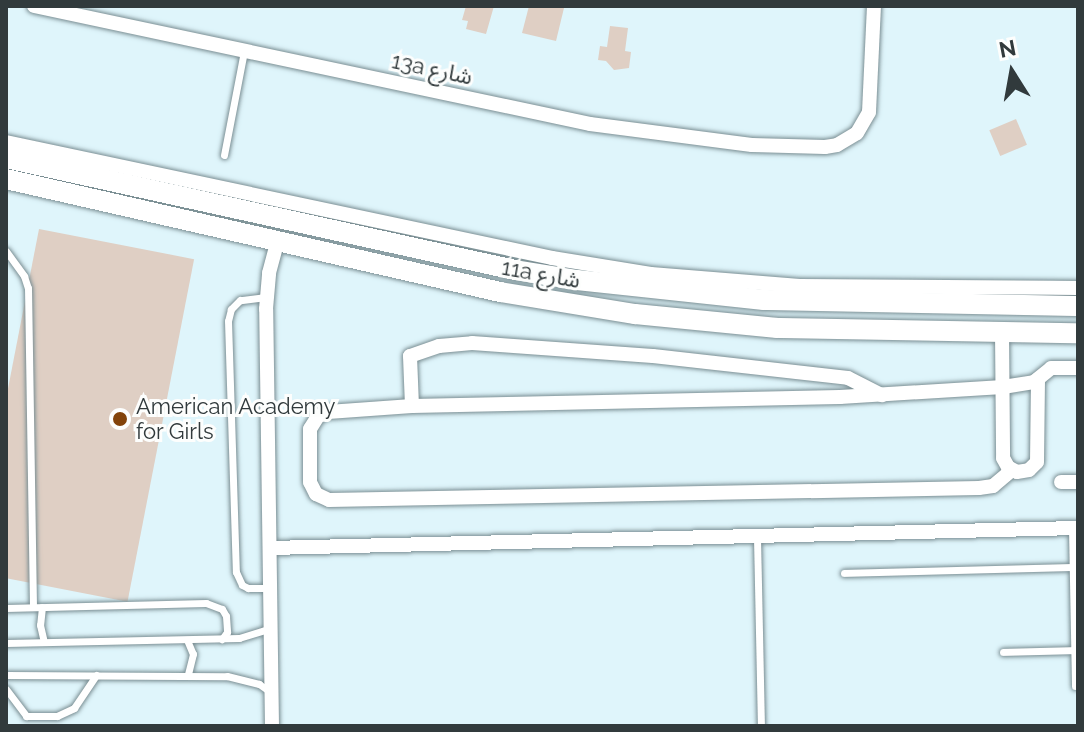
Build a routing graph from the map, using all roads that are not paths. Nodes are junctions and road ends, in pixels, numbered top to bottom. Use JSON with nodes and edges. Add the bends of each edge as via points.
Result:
{"nodes":[{"id":1,"x":34,"y":6,"type":"edge"},
{"id":2,"x":874,"y":6,"type":"edge"},
{"id":3,"x":244,"y":51,"type":"junction"},
{"id":4,"x":6,"y":142,"type":"edge"},
{"id":5,"x":224,"y":155,"type":"dead end"},
{"id":6,"x":6,"y":158,"type":"edge"},
{"id":7,"x":6,"y":179,"type":"edge"},
{"id":8,"x":377,"y":240,"type":"junction"},
{"id":9,"x":277,"y":244,"type":"junction"},
{"id":10,"x":6,"y":251,"type":"edge"},
{"id":11,"x":920,"y":287,"type":"junction"},
{"id":12,"x":1078,"y":288,"type":"edge"},
{"id":13,"x":266,"y":297,"type":"junction"},
{"id":14,"x":940,"y":304,"type":"junction"},
{"id":15,"x":1078,"y":306,"type":"edge"},
{"id":16,"x":1078,"y":323,"type":"edge"},
{"id":17,"x":880,"y":331,"type":"junction"},
{"id":18,"x":1002,"y":332,"type":"junction"},
{"id":19,"x":1078,"y":333,"type":"edge"},
{"id":20,"x":1078,"y":368,"type":"edge"},
{"id":21,"x":1038,"y":379,"type":"junction"},
{"id":22,"x":1003,"y":387,"type":"junction"},
{"id":23,"x":882,"y":395,"type":"junction"},
{"id":24,"x":412,"y":406,"type":"junction"},
{"id":25,"x":1012,"y":470,"type":"junction"},
{"id":26,"x":1061,"y":482,"type":"dead end"},
{"id":27,"x":1078,"y":482,"type":"edge"},
{"id":28,"x":1075,"y":528,"type":"edge"},
{"id":29,"x":757,"y":537,"type":"junction"},
{"id":30,"x":270,"y":548,"type":"junction"},
{"id":31,"x":1076,"y":568,"type":"edge"},
{"id":32,"x":844,"y":573,"type":"dead end"},
{"id":33,"x":271,"y":587,"type":"junction"},
{"id":34,"x":38,"y":607,"type":"junction"},
{"id":35,"x":6,"y":608,"type":"edge"},
{"id":36,"x":271,"y":627,"type":"junction"},
{"id":37,"x":222,"y":639,"type":"junction"},
{"id":38,"x":187,"y":640,"type":"junction"},
{"id":39,"x":44,"y":642,"type":"junction"},
{"id":40,"x":6,"y":643,"type":"edge"},
{"id":41,"x":1075,"y":650,"type":"junction"},
{"id":42,"x":1003,"y":652,"type":"dead end"},
{"id":43,"x":188,"y":674,"type":"junction"},
{"id":44,"x":6,"y":675,"type":"edge"},
{"id":45,"x":96,"y":675,"type":"junction"},
{"id":46,"x":1075,"y":686,"type":"dead end"},
{"id":47,"x":6,"y":689,"type":"edge"},
{"id":48,"x":272,"y":693,"type":"junction"},
{"id":49,"x":272,"y":726,"type":"edge"},
{"id":50,"x":761,"y":726,"type":"edge"}],
"edges":[{"from":1,"to":3,"type":"street","name":"13a شارع"},
{"from":2,"to":3,"type":"street","name":"13a شارع","via":[[869,112],[857,133],[825,147],[738,143],[590,124]]},
{"from":3,"to":5,"type":"lane"},
{"from":4,"to":11,"type":"street","name":"11a شارع","via":[[601,267],[750,284]]},
{"from":6,"to":8,"type":"street","name":"11a شارع"},
{"from":7,"to":9,"type":"street","name":"11a شارع"},
{"from":8,"to":9,"type":"street","via":[[358,244],[294,234]]},
{"from":8,"to":14,"type":"street","name":"11a شارع","via":[[515,270],[639,289],[764,300]]},
{"from":9,"to":13,"type":"street"},
{"from":9,"to":17,"type":"street","name":"11a شارع","via":[[500,292],[635,314],[761,327]]},
{"from":10,"to":34,"type":"lane","via":[[28,288]]},
{"from":11,"to":12,"type":"street","name":"11a شارع"},
{"from":11,"to":14,"type":"street"},
{"from":13,"to":30,"type":"street"},
{"from":13,"to":33,"type":"lane","via":[[240,300],[228,321],[236,572],[248,588]]},
{"from":14,"to":15,"type":"street","name":"11a شارع"},
{"from":16,"to":17,"type":"street","via":[[907,321]]},
{"from":17,"to":18,"type":"street","name":"11a شارع"},
{"from":18,"to":19,"type":"street","name":"11a شارع"},
{"from":18,"to":22,"type":"street"},
{"from":20,"to":21,"type":"street","via":[[1051,368]]},
{"from":21,"to":22,"type":"street"},
{"from":21,"to":25,"type":"street","via":[[1037,462],[1029,470]]},
{"from":22,"to":23,"type":"street"},
{"from":22,"to":25,"type":"street","via":[[1003,458]]},
{"from":23,"to":24,"type":"street"},
{"from":23,"to":24,"type":"street","via":[[848,378],[653,356],[464,343],[410,356]]},
{"from":24,"to":25,"type":"street","via":[[318,416],[310,429],[310,482],[316,494],[329,500],[979,488],[993,486]]},
{"from":26,"to":27,"type":"street"},
{"from":28,"to":29,"type":"street"},
{"from":28,"to":31,"type":"lane"},
{"from":29,"to":30,"type":"street"},
{"from":29,"to":50,"type":"lane"},
{"from":30,"to":33,"type":"street"},
{"from":31,"to":32,"type":"lane"},
{"from":31,"to":41,"type":"lane"},
{"from":33,"to":36,"type":"street"},
{"from":34,"to":35,"type":"lane"},
{"from":34,"to":37,"type":"lane","via":[[215,605],[226,616]]},
{"from":34,"to":39,"type":"lane"},
{"from":36,"to":37,"type":"lane","via":[[257,635]]},
{"from":36,"to":48,"type":"street"},
{"from":37,"to":38,"type":"lane"},
{"from":38,"to":39,"type":"lane"},
{"from":38,"to":43,"type":"lane","via":[[194,661]]},
{"from":39,"to":40,"type":"lane"},
{"from":41,"to":42,"type":"lane"},
{"from":41,"to":46,"type":"lane"},
{"from":43,"to":45,"type":"lane"},
{"from":43,"to":48,"type":"lane","via":[[243,678]]},
{"from":44,"to":45,"type":"lane"},
{"from":45,"to":47,"type":"lane","via":[[74,708],[57,716],[26,716]]},
{"from":48,"to":49,"type":"street"}]}
